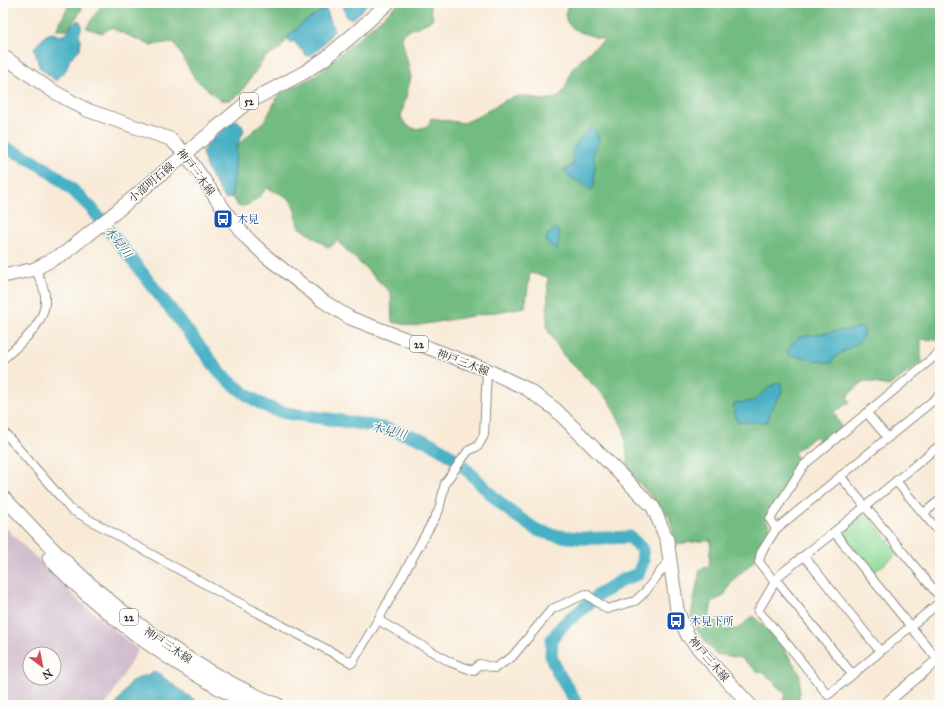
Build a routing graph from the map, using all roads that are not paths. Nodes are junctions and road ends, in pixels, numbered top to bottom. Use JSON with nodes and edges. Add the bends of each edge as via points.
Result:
{"nodes":[{"id":1,"x":388,"y":3,"type":"edge"},
{"id":2,"x":3,"y":56,"type":"edge"},
{"id":3,"x":186,"y":154,"type":"junction"},
{"id":4,"x":35,"y":269,"type":"junction"},
{"id":5,"x":3,"y":276,"type":"edge"},
{"id":6,"x":940,"y":352,"type":"edge"},
{"id":7,"x":3,"y":359,"type":"edge"},
{"id":8,"x":487,"y":370,"type":"junction"},
{"id":9,"x":940,"y":395,"type":"edge"},
{"id":10,"x":868,"y":413,"type":"junction"},
{"id":11,"x":3,"y":431,"type":"edge"},
{"id":12,"x":888,"y":438,"type":"junction"},
{"id":13,"x":940,"y":445,"type":"edge"},
{"id":14,"x":840,"y":476,"type":"junction"},
{"id":15,"x":896,"y":481,"type":"junction"},
{"id":16,"x":3,"y":496,"type":"edge"},
{"id":17,"x":940,"y":500,"type":"edge"},
{"id":18,"x":864,"y":507,"type":"junction"},
{"id":19,"x":3,"y":509,"type":"edge"},
{"id":20,"x":924,"y":513,"type":"junction"},
{"id":21,"x":776,"y":529,"type":"junction"},
{"id":22,"x":834,"y":532,"type":"junction"},
{"id":23,"x":940,"y":533,"type":"edge"},
{"id":24,"x":804,"y":556,"type":"junction"},
{"id":25,"x":670,"y":559,"type":"junction"},
{"id":26,"x":776,"y":580,"type":"junction"},
{"id":27,"x":940,"y":597,"type":"edge"},
{"id":28,"x":940,"y":602,"type":"edge"},
{"id":29,"x":378,"y":620,"type":"junction"},
{"id":30,"x":910,"y":626,"type":"junction"},
{"id":31,"x":880,"y":651,"type":"junction"},
{"id":32,"x":939,"y":659,"type":"edge"},
{"id":33,"x":852,"y":674,"type":"junction"},
{"id":34,"x":250,"y":705,"type":"edge"},
{"id":35,"x":278,"y":705,"type":"edge"},
{"id":36,"x":750,"y":705,"type":"edge"},
{"id":37,"x":884,"y":705,"type":"edge"}],
"edges":[{"from":1,"to":3,"type":"main road","name":"小部明石線","number":"52","via":[[327,57],[305,72],[244,104]]},
{"from":2,"to":3,"type":"main road","name":"神戸三木線","number":"22","via":[[51,90],[87,110],[170,139]]},
{"from":3,"to":4,"type":"main road","name":"小部明石線","number":"52","via":[[66,252]]},
{"from":3,"to":8,"type":"main road","name":"神戸三木線","number":"22","via":[[227,214],[248,239],[323,301],[350,318]]},
{"from":4,"to":5,"type":"main road","name":"小部明石線","number":"52"},
{"from":4,"to":7,"type":"street","via":[[45,294],[44,308],[38,323],[28,336]]},
{"from":6,"to":10,"type":"street"},
{"from":8,"to":25,"type":"main road","name":"神戸三木線","number":"22","via":[[527,389],[555,409],[653,507],[667,540]]},
{"from":8,"to":29,"type":"street","via":[[484,435],[478,446],[468,451],[445,483],[439,510]]},
{"from":9,"to":12,"type":"street"},
{"from":10,"to":12,"type":"street"},
{"from":10,"to":21,"type":"street","via":[[804,465],[770,519]]},
{"from":11,"to":29,"type":"street","via":[[70,509],[352,663]]},
{"from":12,"to":14,"type":"street"},
{"from":13,"to":15,"type":"street"},
{"from":14,"to":18,"type":"street"},
{"from":14,"to":21,"type":"street"},
{"from":15,"to":18,"type":"street"},
{"from":15,"to":20,"type":"street"},
{"from":16,"to":35,"type":"main road","name":"神戸三木線","number":"22","via":[[65,562],[149,632],[232,684]]},
{"from":17,"to":20,"type":"street"},
{"from":18,"to":22,"type":"street"},
{"from":18,"to":27,"type":"street"},
{"from":19,"to":34,"type":"main road","name":"神戸三木線","number":"22","via":[[59,569],[113,618],[184,668]]},
{"from":20,"to":23,"type":"street"},
{"from":21,"to":26,"type":"street","via":[[761,552],[759,562],[773,580]]},
{"from":22,"to":24,"type":"street"},
{"from":22,"to":30,"type":"street"},
{"from":24,"to":26,"type":"street"},
{"from":24,"to":31,"type":"street"},
{"from":25,"to":29,"type":"street","via":[[645,592],[634,601],[607,609],[586,594],[552,609],[512,657],[495,668],[479,664],[474,671],[450,662]]},
{"from":25,"to":36,"type":"main road","name":"神戸三木線","number":"22","via":[[678,608],[688,636]]},
{"from":26,"to":33,"type":"street"},
{"from":26,"to":33,"type":"street","via":[[758,611],[779,632],[828,695]]},
{"from":28,"to":30,"type":"street"},
{"from":30,"to":31,"type":"street"},
{"from":30,"to":32,"type":"street"},
{"from":31,"to":33,"type":"street"},
{"from":32,"to":37,"type":"street"}]}
